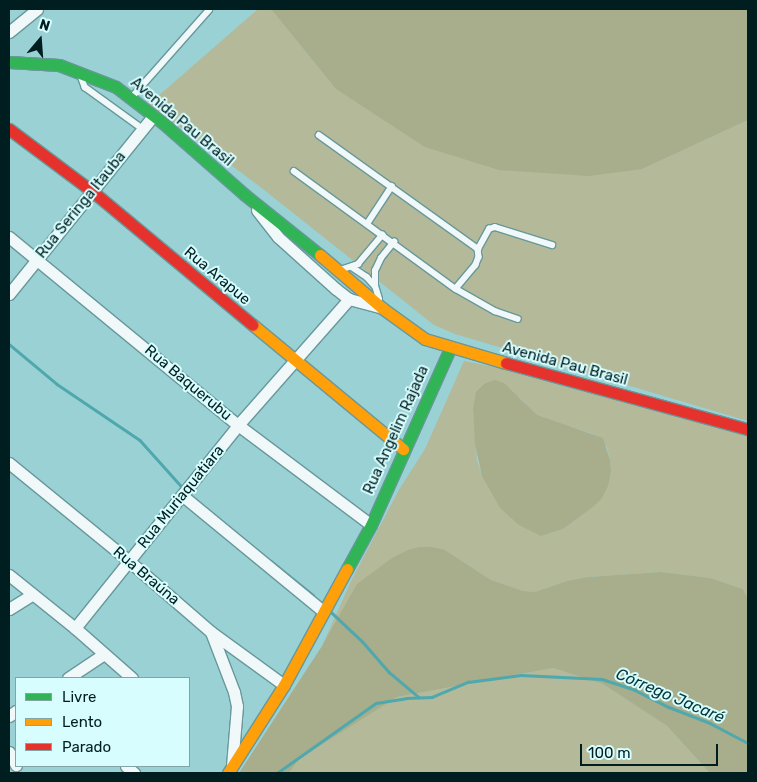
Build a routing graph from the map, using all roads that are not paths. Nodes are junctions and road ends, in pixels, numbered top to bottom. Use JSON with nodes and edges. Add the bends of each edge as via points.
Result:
{"nodes":[{"id":1,"x":37,"y":9,"type":"edge"},
{"id":2,"x":209,"y":10,"type":"dead end"},
{"id":3,"x":9,"y":32,"type":"edge"},
{"id":4,"x":9,"y":62,"type":"edge"},
{"id":5,"x":80,"y":72,"type":"junction"},
{"id":6,"x":131,"y":99,"type":"junction"},
{"id":7,"x":153,"y":116,"type":"junction"},
{"id":8,"x":9,"y":129,"type":"edge"},
{"id":9,"x":143,"y":129,"type":"junction"},
{"id":10,"x":319,"y":135,"type":"dead end"},
{"id":11,"x":294,"y":171,"type":"dead end"},
{"id":12,"x":392,"y":186,"type":"junction"},
{"id":13,"x":92,"y":191,"type":"junction"},
{"id":14,"x":245,"y":195,"type":"junction"},
{"id":15,"x":367,"y":224,"type":"junction"},
{"id":16,"x":382,"y":235,"type":"junction"},
{"id":17,"x":9,"y":237,"type":"edge"},
{"id":18,"x":394,"y":242,"type":"junction"},
{"id":19,"x":552,"y":245,"type":"dead end"},
{"id":20,"x":478,"y":249,"type":"junction"},
{"id":21,"x":38,"y":258,"type":"junction"},
{"id":22,"x":352,"y":267,"type":"junction"},
{"id":23,"x":336,"y":269,"type":"junction"},
{"id":24,"x":375,"y":286,"type":"junction"},
{"id":25,"x":456,"y":289,"type":"junction"},
{"id":26,"x":9,"y":294,"type":"edge"},
{"id":27,"x":349,"y":299,"type":"junction"},
{"id":28,"x":382,"y":308,"type":"junction"},
{"id":29,"x":518,"y":319,"type":"dead end"},
{"id":30,"x":450,"y":348,"type":"junction"},
{"id":31,"x":295,"y":361,"type":"junction"},
{"id":32,"x":238,"y":425,"type":"junction"},
{"id":33,"x":748,"y":429,"type":"edge"},
{"id":34,"x":403,"y":450,"type":"junction"},
{"id":35,"x":9,"y":463,"type":"edge"},
{"id":36,"x":186,"y":492,"type":"junction"},
{"id":37,"x":371,"y":525,"type":"junction"},
{"id":38,"x":129,"y":561,"type":"junction"},
{"id":39,"x":9,"y":575,"type":"edge"},
{"id":40,"x":31,"y":595,"type":"junction"},
{"id":41,"x":325,"y":608,"type":"junction"},
{"id":42,"x":9,"y":609,"type":"edge"},
{"id":43,"x":74,"y":628,"type":"junction"},
{"id":44,"x":211,"y":632,"type":"junction"},
{"id":45,"x":104,"y":654,"type":"junction"},
{"id":46,"x":70,"y":677,"type":"edge"},
{"id":47,"x":131,"y":677,"type":"edge"},
{"id":48,"x":284,"y":685,"type":"junction"},
{"id":49,"x":230,"y":770,"type":"edge"}],
"edges":[{"from":1,"to":3,"type":"street"},
{"from":2,"to":6,"type":"lane"},
{"from":4,"to":5,"type":"street","name":"Avenida Pau Brasil","via":[[59,65]]},
{"from":5,"to":6,"type":"street","name":"Avenida Pau Brasil","via":[[116,87]]},
{"from":5,"to":9,"type":"lane","via":[[86,87]]},
{"from":6,"to":7,"type":"street","name":"Avenida Pau Brasil"},
{"from":7,"to":9,"type":"street","name":"Rua Seringa Itauba"},
{"from":7,"to":14,"type":"street","name":"Avenida Pau Brasil"},
{"from":8,"to":13,"type":"street","name":"Rua Arapue"},
{"from":9,"to":13,"type":"street","name":"Rua Seringa Itauba"},
{"from":10,"to":12,"type":"lane"},
{"from":11,"to":15,"type":"lane"},
{"from":12,"to":15,"type":"lane"},
{"from":12,"to":20,"type":"lane"},
{"from":13,"to":21,"type":"street","name":"Rua Seringa Itauba"},
{"from":13,"to":31,"type":"street","name":"Rua Arapue"},
{"from":14,"to":23,"type":"street","name":"Avenida Pau Brasil"},
{"from":14,"to":27,"type":"street","name":"Avenida Pau Brasil","via":[[278,237]]},
{"from":15,"to":16,"type":"lane"},
{"from":16,"to":18,"type":"lane"},
{"from":16,"to":22,"type":"lane"},
{"from":17,"to":21,"type":"street","name":"Rua Baquerubu"},
{"from":18,"to":24,"type":"lane","via":[[375,271]]},
{"from":18,"to":25,"type":"lane"},
{"from":19,"to":20,"type":"lane","via":[[494,227],[489,229]]},
{"from":20,"to":25,"type":"lane","via":[[476,265]]},
{"from":21,"to":26,"type":"street","name":"Rua Seringa Itauba"},
{"from":21,"to":32,"type":"street","name":"Rua Baquerubu"},
{"from":22,"to":23,"type":"lane"},
{"from":22,"to":24,"type":"lane"},
{"from":23,"to":28,"type":"street","name":"Avenida Pau Brasil"},
{"from":24,"to":28,"type":"lane"},
{"from":25,"to":29,"type":"lane","via":[[495,311]]},
{"from":27,"to":28,"type":"street","name":"Avenida Pau Brasil"},
{"from":27,"to":31,"type":"street","name":"Rua Muriaquatiara"},
{"from":28,"to":30,"type":"street","name":"Avenida Pau Brasil","via":[[425,339]]},
{"from":30,"to":33,"type":"street","name":"Avenida Pau Brasil"},
{"from":30,"to":34,"type":"street","name":"Rua Angelim Rajada"},
{"from":31,"to":32,"type":"street","name":"Rua Muriaquatiara"},
{"from":31,"to":34,"type":"street","name":"Rua Arapue"},
{"from":32,"to":36,"type":"street","name":"Rua Muriaquatiara"},
{"from":32,"to":37,"type":"street","name":"Rua Baquerubu"},
{"from":34,"to":37,"type":"street","name":"Rua Angelim Rajada"},
{"from":35,"to":38,"type":"street","name":"Rua Braúna"},
{"from":36,"to":38,"type":"street","name":"Rua Muriaquatiara"},
{"from":36,"to":41,"type":"street"},
{"from":37,"to":41,"type":"street","name":"Rua Angelim Rajada"},
{"from":38,"to":43,"type":"street","name":"Rua Muriaquatiara"},
{"from":38,"to":44,"type":"street","name":"Rua Braúna"},
{"from":39,"to":40,"type":"street"},
{"from":40,"to":42,"type":"street"},
{"from":40,"to":43,"type":"street"},
{"from":41,"to":48,"type":"street"},
{"from":43,"to":45,"type":"street"},
{"from":44,"to":48,"type":"street","name":"Rua Braúna"},
{"from":44,"to":49,"type":"street","via":[[237,706]]},
{"from":45,"to":46,"type":"street"},
{"from":45,"to":47,"type":"street"},
{"from":48,"to":49,"type":"street"}]}
